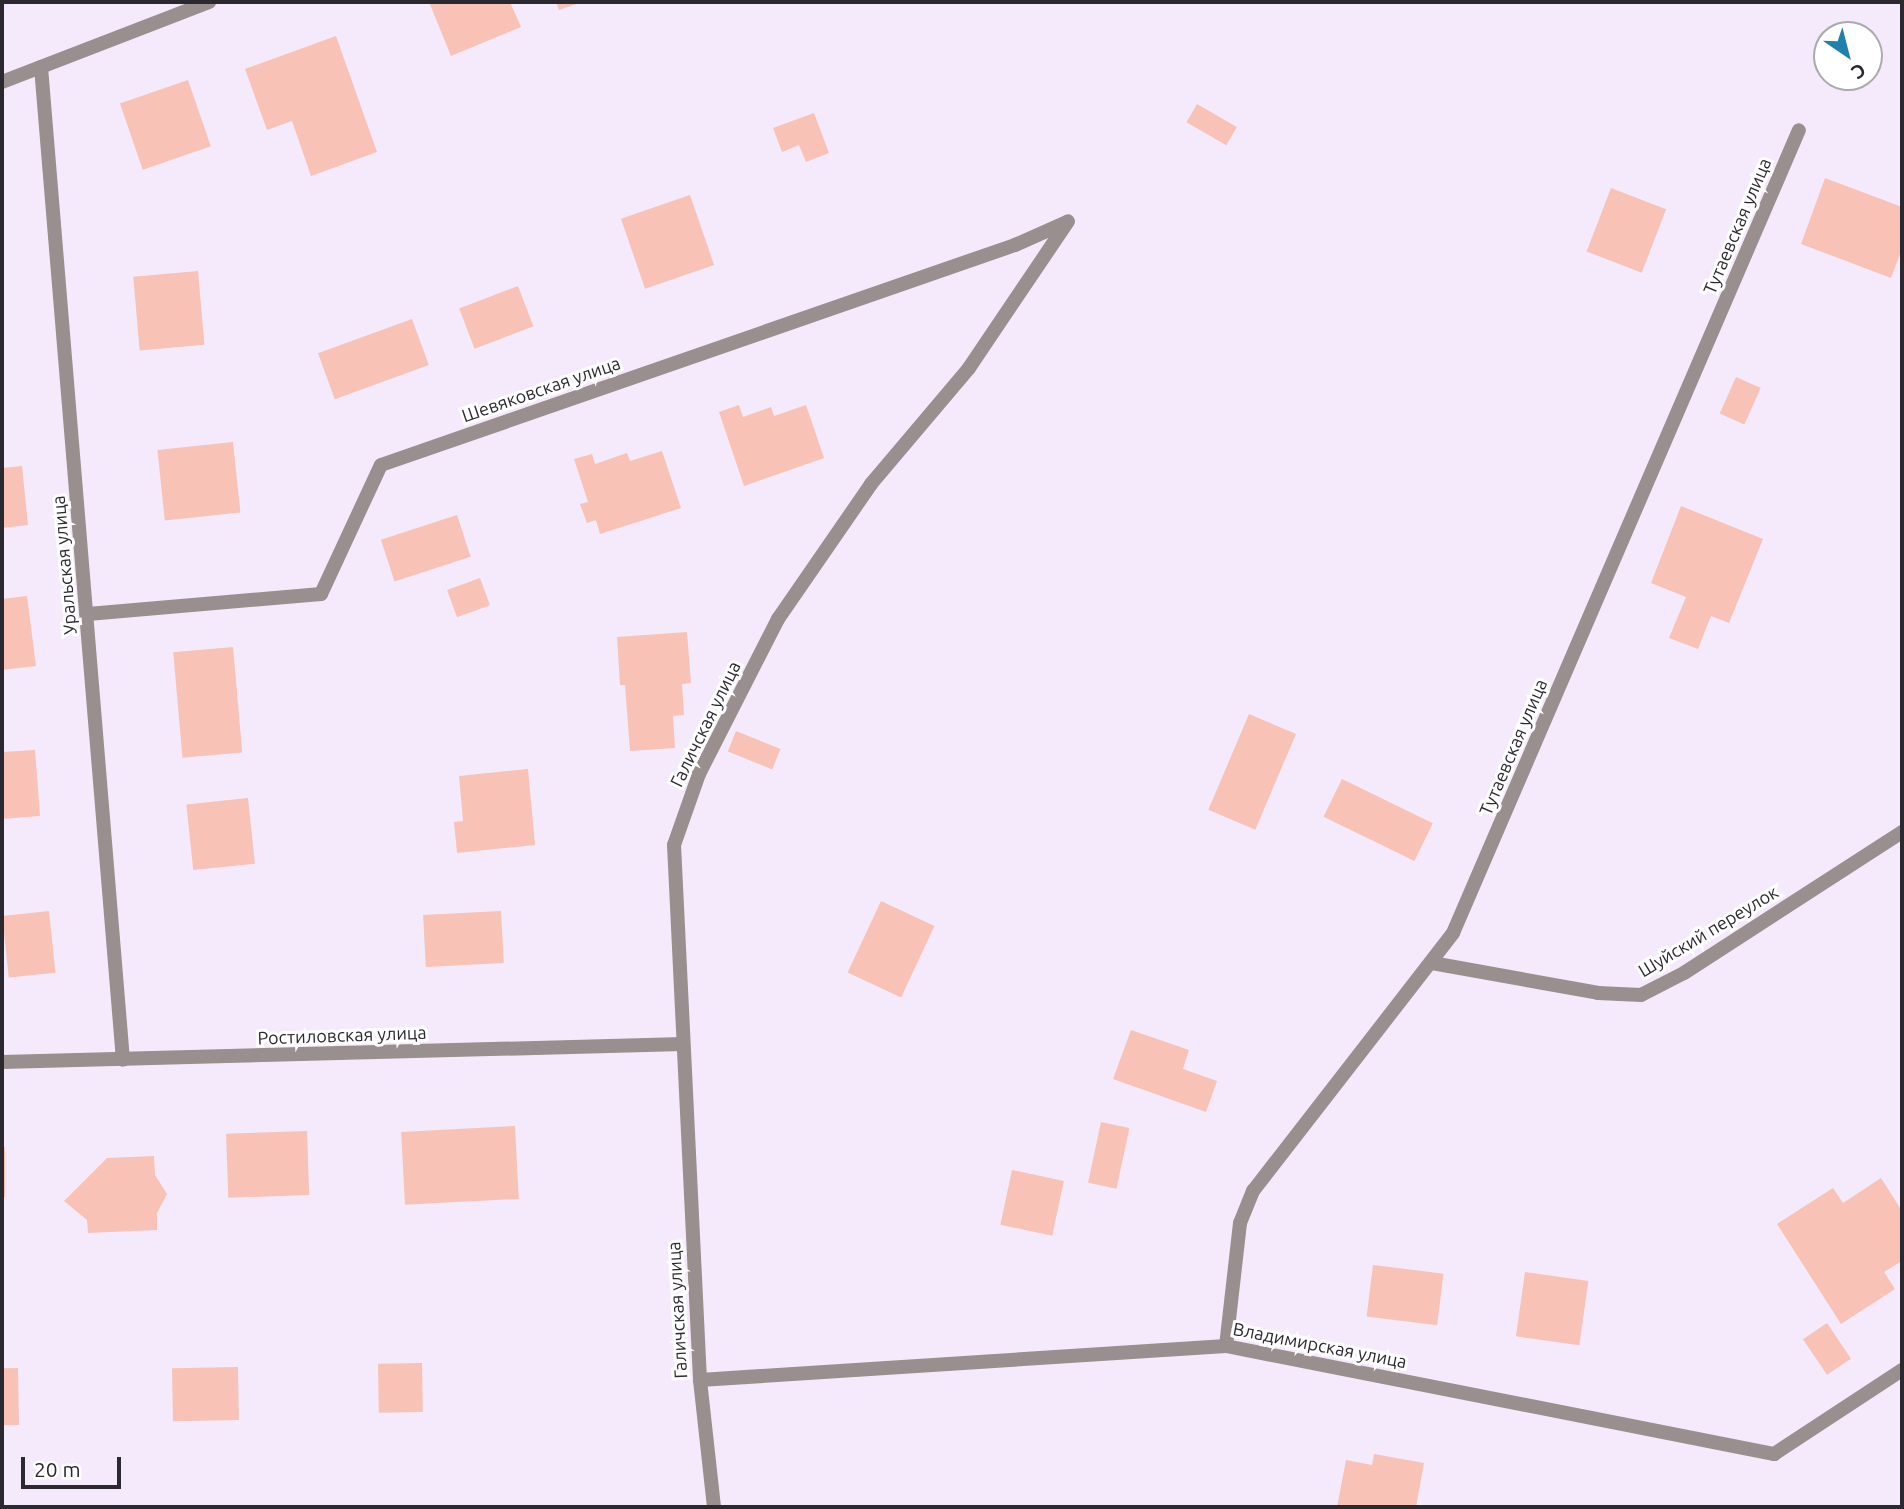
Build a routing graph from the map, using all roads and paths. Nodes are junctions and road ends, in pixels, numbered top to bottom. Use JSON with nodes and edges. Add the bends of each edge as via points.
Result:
{"nodes":[{"id":1,"x":209,"y":2,"type":"edge"},
{"id":2,"x":41,"y":67,"type":"junction"},
{"id":3,"x":2,"y":82,"type":"edge"},
{"id":4,"x":1800,"y":131,"type":"dead end"},
{"id":5,"x":1068,"y":221,"type":"joint"},
{"id":6,"x":88,"y":614,"type":"junction"},
{"id":7,"x":1902,"y":832,"type":"edge"},
{"id":8,"x":1432,"y":963,"type":"junction"},
{"id":9,"x":683,"y":1044,"type":"junction"},
{"id":10,"x":123,"y":1060,"type":"junction"},
{"id":11,"x":2,"y":1062,"type":"edge"},
{"id":12,"x":1226,"y":1346,"type":"junction"},
{"id":13,"x":1902,"y":1370,"type":"edge"},
{"id":14,"x":700,"y":1380,"type":"junction"},
{"id":15,"x":714,"y":1507,"type":"edge"}],
"edges":[{"from":1,"to":2,"type":"street"},
{"from":2,"to":3,"type":"street"},
{"from":2,"to":6,"type":"street","name":"Уральская улица"},
{"from":4,"to":8,"type":"street","name":"Тутаевская улица","via":[[1453,933]]},
{"from":5,"to":6,"type":"street","name":"Шевяковская улица","via":[[1014,245],[380,465],[321,594]]},
{"from":5,"to":9,"type":"street","name":"Галичская улица","via":[[969,368],[871,484],[778,619],[699,774],[674,845]]},
{"from":6,"to":10,"type":"street","name":"Уральская улица"},
{"from":7,"to":8,"type":"street","name":"Шуйский переулок","via":[[1684,973],[1641,995],[1598,993]]},
{"from":8,"to":12,"type":"street","name":"Тутаевская улица","via":[[1253,1191],[1240,1223]]},
{"from":9,"to":10,"type":"street","name":"Ростиловская улица"},
{"from":9,"to":14,"type":"street","name":"Галичская улица"},
{"from":10,"to":11,"type":"street","name":"Ростиловская улица"},
{"from":12,"to":13,"type":"street","name":"Владимирская улица","via":[[1774,1454]]},
{"from":12,"to":14,"type":"street","name":"Владимирская улица"},
{"from":14,"to":15,"type":"street","name":"Галичская улица"}]}
